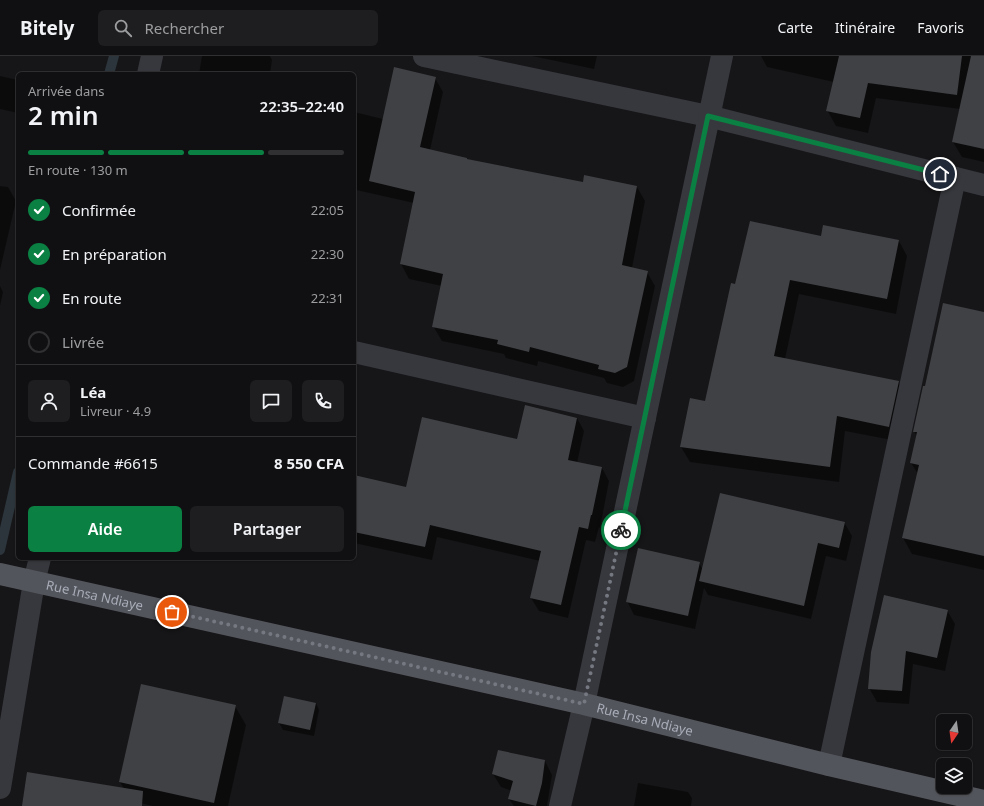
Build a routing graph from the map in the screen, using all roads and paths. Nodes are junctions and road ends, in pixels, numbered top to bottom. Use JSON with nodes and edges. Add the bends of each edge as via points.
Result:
{"nodes":[{"id":1,"x":152,"y":56,"type":"edge"},
{"id":2,"x":424,"y":56,"type":"edge"},
{"id":3,"x":722,"y":56,"type":"edge"},
{"id":4,"x":148,"y":72,"type":"edge"},
{"id":5,"x":708,"y":116,"type":"junction"},
{"id":6,"x":955,"y":178,"type":"junction"},
{"id":7,"x":984,"y":185,"type":"edge"},
{"id":8,"x":356,"y":352,"type":"edge"},
{"id":9,"x":645,"y":418,"type":"junction"},
{"id":10,"x":40,"y":560,"type":"edge"},
{"id":11,"x":0,"y":574,"type":"edge"},
{"id":12,"x":34,"y":582,"type":"junction"},
{"id":13,"x":584,"y":704,"type":"junction"},
{"id":14,"x":829,"y":764,"type":"junction"},
{"id":15,"x":0,"y":788,"type":"edge"},
{"id":16,"x":984,"y":801,"type":"edge"},
{"id":17,"x":560,"y":806,"type":"edge"}],
"edges":[{"from":1,"to":4,"type":"street"},
{"from":2,"to":5,"type":"street"},
{"from":3,"to":5,"type":"street"},
{"from":5,"to":6,"type":"street"},
{"from":5,"to":9,"type":"street"},
{"from":6,"to":7,"type":"street"},
{"from":6,"to":14,"type":"street"},
{"from":8,"to":9,"type":"street"},
{"from":9,"to":13,"type":"street"},
{"from":10,"to":12,"type":"street"},
{"from":11,"to":12,"type":"main road","name":"Rue Insa Ndiaye"},
{"from":12,"to":13,"type":"main road","name":"Rue Insa Ndiaye"},
{"from":12,"to":15,"type":"street"},
{"from":13,"to":14,"type":"main road","name":"Rue Insa Ndiaye"},
{"from":13,"to":17,"type":"street"},
{"from":14,"to":16,"type":"main road","name":"Rue Insa Ndiaye"}]}
